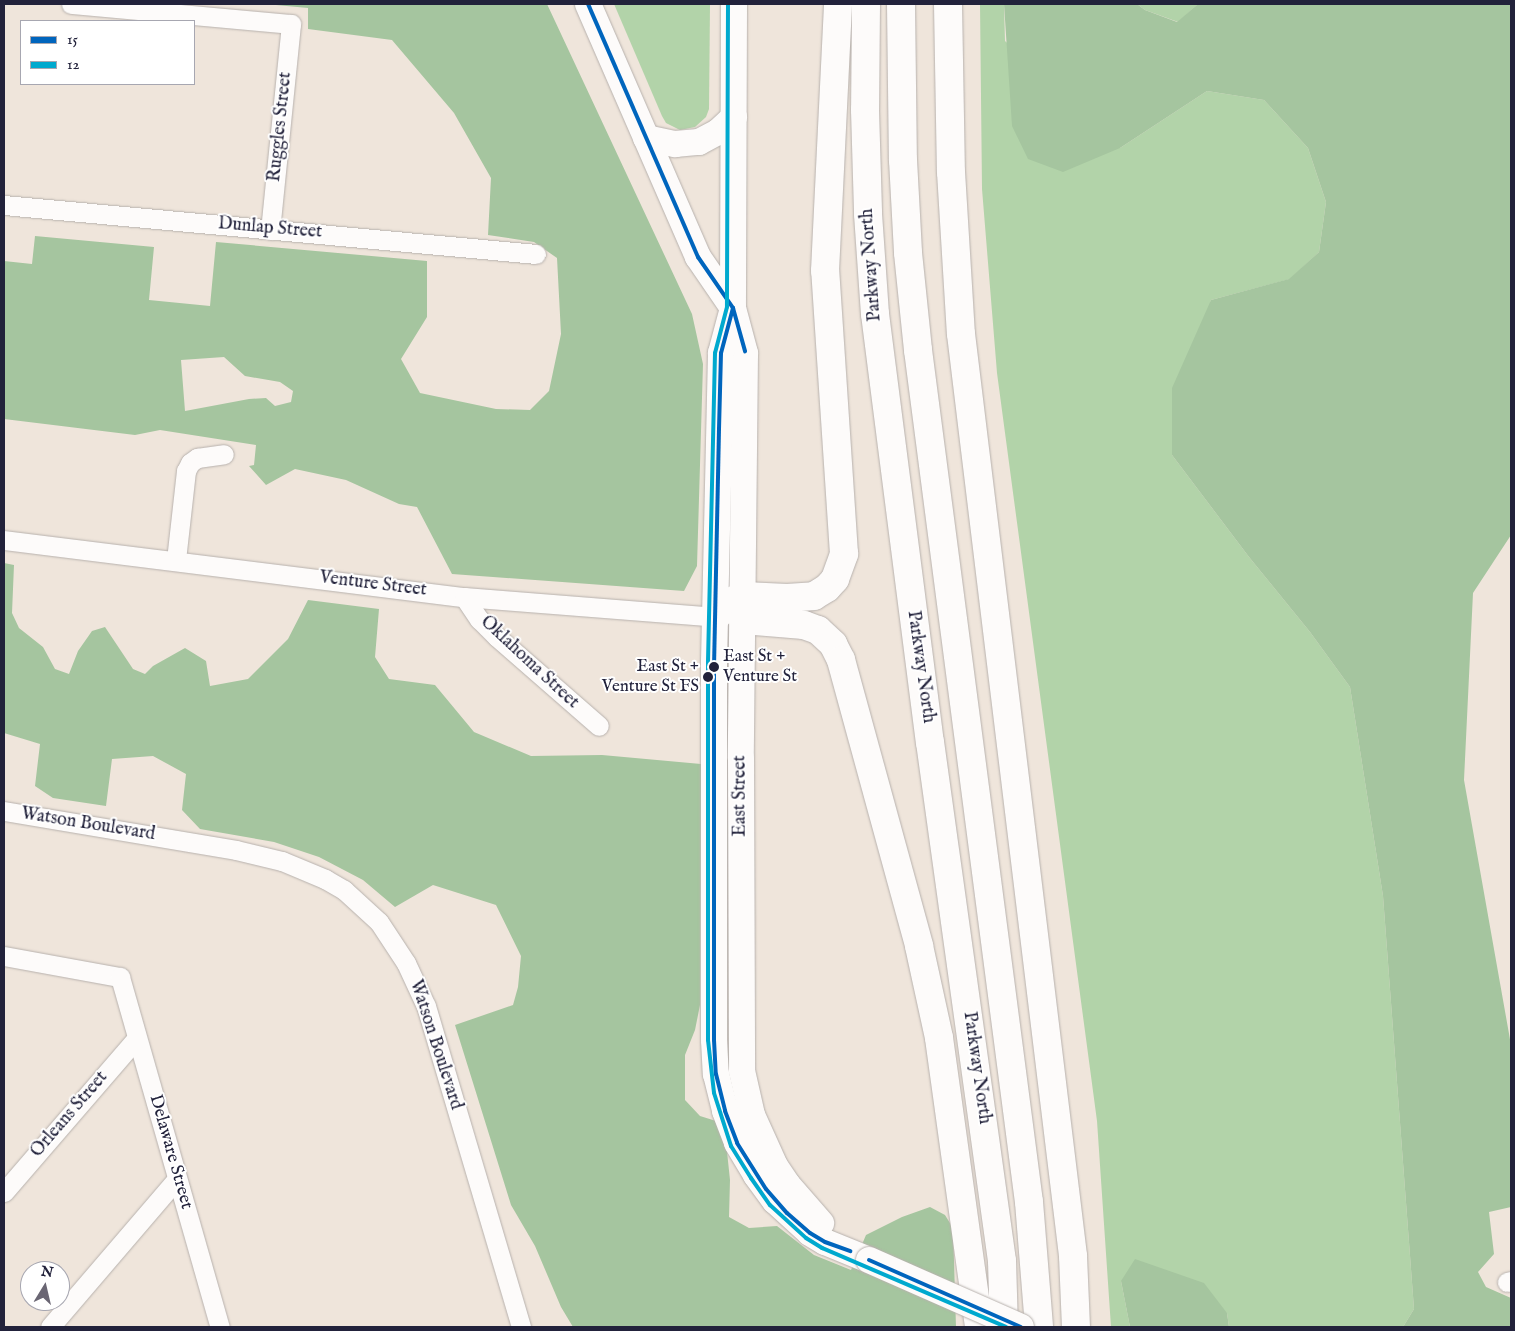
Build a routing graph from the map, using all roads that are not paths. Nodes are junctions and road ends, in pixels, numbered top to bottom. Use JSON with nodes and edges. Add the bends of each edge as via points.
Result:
{"nodes":[{"id":1,"x":71,"y":4,"type":"edge"},
{"id":2,"x":588,"y":4,"type":"edge"},
{"id":3,"x":734,"y":4,"type":"edge"},
{"id":4,"x":838,"y":4,"type":"edge"},
{"id":5,"x":866,"y":4,"type":"edge"},
{"id":6,"x":901,"y":4,"type":"edge"},
{"id":7,"x":948,"y":4,"type":"edge"},
{"id":8,"x":734,"y":117,"type":"junction"},
{"id":9,"x":646,"y":138,"type":"junction"},
{"id":10,"x":4,"y":205,"type":"edge"},
{"id":11,"x":270,"y":230,"type":"junction"},
{"id":12,"x":536,"y":254,"type":"dead end"},
{"id":13,"x":733,"y":308,"type":"junction"},
{"id":14,"x":224,"y":454,"type":"dead end"},
{"id":15,"x":4,"y":540,"type":"edge"},
{"id":16,"x":176,"y":560,"type":"junction"},
{"id":17,"x":464,"y":597,"type":"junction"},
{"id":18,"x":743,"y":608,"type":"junction"},
{"id":19,"x":716,"y":617,"type":"junction"},
{"id":20,"x":599,"y":726,"type":"dead end"},
{"id":21,"x":4,"y":811,"type":"edge"},
{"id":22,"x":4,"y":956,"type":"edge"},
{"id":23,"x":137,"y":1038,"type":"junction"},
{"id":24,"x":177,"y":1179,"type":"junction"},
{"id":25,"x":4,"y":1192,"type":"edge"},
{"id":26,"x":860,"y":1255,"type":"junction"},
{"id":27,"x":50,"y":1327,"type":"edge"},
{"id":28,"x":220,"y":1327,"type":"edge"},
{"id":29,"x":521,"y":1327,"type":"edge"},
{"id":30,"x":978,"y":1327,"type":"edge"},
{"id":31,"x":1004,"y":1327,"type":"edge"},
{"id":32,"x":1021,"y":1327,"type":"edge"},
{"id":33,"x":1039,"y":1327,"type":"edge"},
{"id":34,"x":1076,"y":1327,"type":"edge"}],
"edges":[{"from":1,"to":11,"type":"street","name":"Ruggles Street","via":[[291,24]]},
{"from":2,"to":9,"type":"main road","name":"East Street"},
{"from":3,"to":8,"type":"main road"},
{"from":4,"to":18,"type":"highway","via":[[825,270],[844,554],[835,579],[814,596]]},
{"from":5,"to":31,"type":"highway","name":"Parkway North","via":[[868,214],[875,314],[1000,1242]]},
{"from":6,"to":33,"type":"highway","via":[[903,160],[911,282],[1029,1202]]},
{"from":7,"to":34,"type":"highway","via":[[951,172],[961,334],[1073,1256]]},
{"from":8,"to":9,"type":"main road","via":[[713,135],[698,142],[675,144]]},
{"from":8,"to":13,"type":"main road"},
{"from":9,"to":13,"type":"main road","name":"East Street","via":[[698,257]]},
{"from":10,"to":11,"type":"street","name":"Dunlap Street"},
{"from":11,"to":12,"type":"street","name":"Dunlap Street"},
{"from":13,"to":18,"type":"main road","name":"East Street","via":[[745,353]]},
{"from":13,"to":19,"type":"main road","name":"East Street","via":[[721,353]]},
{"from":14,"to":16,"type":"street","via":[[197,458],[186,471]]},
{"from":15,"to":16,"type":"street","name":"Venture Street"},
{"from":16,"to":17,"type":"street","name":"Venture Street"},
{"from":17,"to":19,"type":"street","name":"Venture Street"},
{"from":17,"to":20,"type":"street","name":"Oklahoma Street","via":[[497,637]]},
{"from":18,"to":19,"type":"highway","via":[[729,602]]},
{"from":18,"to":26,"type":"main road","name":"East Street","via":[[743,1078],[752,1115],[775,1166],[802,1203]]},
{"from":18,"to":30,"type":"highway","via":[[818,630],[833,644],[841,660],[919,946],[939,1038]]},
{"from":19,"to":26,"type":"main road","name":"East Street","via":[[714,1040],[720,1092],[737,1143],[776,1201],[810,1233]]},
{"from":21,"to":29,"type":"street","name":"Watson Boulevard","via":[[236,850],[282,861],[325,879],[368,910],[394,942],[426,1006]]},
{"from":22,"to":23,"type":"street","name":"Delaware Street","via":[[120,977]]},
{"from":23,"to":24,"type":"street","name":"Delaware Street"},
{"from":23,"to":25,"type":"street","name":"Orleans Street"},
{"from":24,"to":27,"type":"street"},
{"from":24,"to":28,"type":"street","name":"Delaware Street"},
{"from":26,"to":32,"type":"main road","name":"East Street","bridge":true}]}
